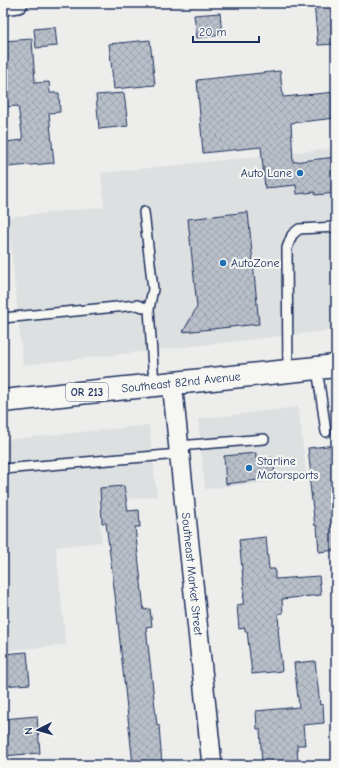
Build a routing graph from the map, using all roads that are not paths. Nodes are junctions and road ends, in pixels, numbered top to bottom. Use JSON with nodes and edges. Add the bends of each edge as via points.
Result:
{"nodes":[{"id":1,"x":18,"y":3,"type":"edge"},
{"id":2,"x":3,"y":5,"type":"edge"},
{"id":3,"x":144,"y":212,"type":"dead end"},
{"id":4,"x":336,"y":227,"type":"edge"},
{"id":5,"x":149,"y":309,"type":"junction"},
{"id":6,"x":3,"y":318,"type":"edge"},
{"id":7,"x":327,"y":367,"type":"edge"},
{"id":8,"x":288,"y":371,"type":"junction"},
{"id":9,"x":163,"y":383,"type":"junction"},
{"id":10,"x":3,"y":401,"type":"edge"},
{"id":11,"x":326,"y":432,"type":"dead end"},
{"id":12,"x":264,"y":439,"type":"dead end"},
{"id":13,"x":179,"y":450,"type":"junction"},
{"id":14,"x":3,"y":469,"type":"edge"},
{"id":15,"x":212,"y":765,"type":"edge"}],
"edges":[{"from":1,"to":2,"type":"street"},
{"from":3,"to":5,"type":"lane","via":[[153,289]]},
{"from":4,"to":8,"type":"lane","via":[[298,230],[292,235],[287,248]]},
{"from":5,"to":6,"type":"lane","via":[[136,305]]},
{"from":5,"to":9,"type":"lane"},
{"from":7,"to":8,"type":"main road","name":"Southeast 82nd Avenue","number":"OR 213"},
{"from":7,"to":11,"type":"lane"},
{"from":8,"to":9,"type":"main road","name":"Southeast 82nd Avenue","number":"OR 213"},
{"from":9,"to":10,"type":"main road","name":"Southeast 82nd Avenue","number":"OR 213"},
{"from":9,"to":13,"type":"street","name":"Southeast Market Street"},
{"from":12,"to":13,"type":"lane"},
{"from":13,"to":14,"type":"lane"},
{"from":13,"to":15,"type":"street","name":"Southeast Market Street"}]}
